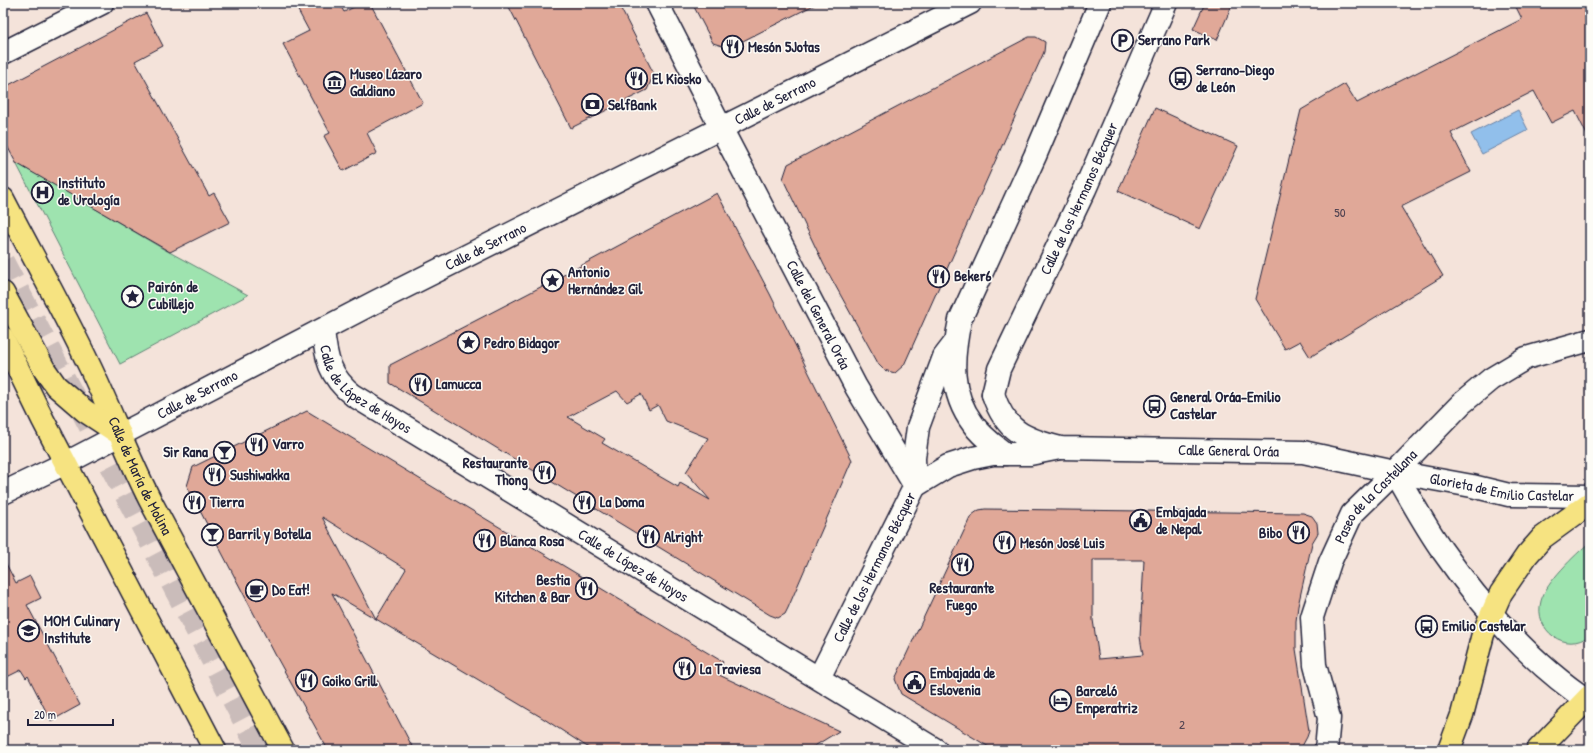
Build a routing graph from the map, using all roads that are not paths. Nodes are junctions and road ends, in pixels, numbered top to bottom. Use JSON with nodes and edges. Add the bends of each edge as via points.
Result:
{"nodes":[{"id":1,"x":102,"y":3,"type":"edge"},
{"id":2,"x":657,"y":3,"type":"edge"},
{"id":3,"x":970,"y":3,"type":"edge"},
{"id":4,"x":1166,"y":3,"type":"edge"},
{"id":5,"x":1094,"y":7,"type":"edge"},
{"id":6,"x":3,"y":53,"type":"edge"},
{"id":7,"x":720,"y":128,"type":"junction"},
{"id":8,"x":3,"y":199,"type":"edge"},
{"id":9,"x":3,"y":294,"type":"edge"},
{"id":10,"x":323,"y":330,"type":"junction"},
{"id":11,"x":3,"y":338,"type":"edge"},
{"id":12,"x":1590,"y":340,"type":"edge"},
{"id":13,"x":956,"y":342,"type":"junction"},
{"id":14,"x":120,"y":434,"type":"junction"},
{"id":15,"x":1060,"y":448,"type":"junction"},
{"id":16,"x":1004,"y":454,"type":"junction"},
{"id":17,"x":66,"y":463,"type":"junction"},
{"id":18,"x":1395,"y":472,"type":"junction"},
{"id":19,"x":915,"y":486,"type":"junction"},
{"id":20,"x":3,"y":494,"type":"edge"},
{"id":21,"x":1590,"y":496,"type":"edge"},
{"id":22,"x":1590,"y":503,"type":"edge"},
{"id":23,"x":1492,"y":613,"type":"junction"},
{"id":24,"x":819,"y":678,"type":"junction"},
{"id":25,"x":1589,"y":700,"type":"edge"},
{"id":26,"x":215,"y":750,"type":"edge"},
{"id":27,"x":283,"y":750,"type":"edge"},
{"id":28,"x":936,"y":750,"type":"edge"},
{"id":29,"x":1326,"y":750,"type":"edge"},
{"id":30,"x":1449,"y":750,"type":"edge"},
{"id":31,"x":1538,"y":750,"type":"edge"}],
"edges":[{"from":1,"to":6,"type":"street"},
{"from":2,"to":7,"type":"street","name":"Calle del General Oráa"},
{"from":3,"to":7,"type":"street","name":"Calle de Serrano"},
{"from":4,"to":15,"type":"street","name":"Calle de los Hermanos Bécquer","via":[[1085,189],[999,369],[993,394],[1005,419],[1019,432],[1031,440]]},
{"from":5,"to":13,"type":"street","name":"Calle de los Hermanos Bécquer","via":[[1036,156],[960,320]]},
{"from":7,"to":10,"type":"street","name":"Calle de Serrano"},
{"from":7,"to":19,"type":"street","name":"Calle del General Oráa","via":[[856,387]]},
{"from":8,"to":14,"type":"main road","name":"Calle de María de Molina","via":[[89,365]]},
{"from":9,"to":14,"type":"main road","via":[[56,386],[85,411]]},
{"from":10,"to":14,"type":"street","name":"Calle de Serrano"},
{"from":10,"to":24,"type":"street","name":"Calle de López de Hoyos","via":[[325,352],[330,365],[341,385],[353,395]]},
{"from":11,"to":17,"type":"main road"},
{"from":12,"to":18,"type":"street","name":"Paseo de la Castellana","via":[[1526,358],[1491,379],[1460,404]]},
{"from":13,"to":16,"type":"street","name":"Calle de los Hermanos Bécquer","via":[[954,363],[957,393],[963,409],[973,426]]},
{"from":13,"to":19,"type":"street","name":"Calle de los Hermanos Bécquer","via":[[944,356],[918,426],[914,458]]},
{"from":14,"to":17,"type":"street","name":"Calle de Serrano"},
{"from":14,"to":27,"type":"main road","name":"Calle de María de Molina","via":[[150,500]]},
{"from":15,"to":16,"type":"street","via":[[1030,454]]},
{"from":15,"to":18,"type":"street","name":"Calle General Oráa","via":[[1303,452]]},
{"from":16,"to":19,"type":"street","via":[[973,458],[948,466]]},
{"from":17,"to":20,"type":"street","name":"Calle de Serrano"},
{"from":17,"to":26,"type":"main road"},
{"from":18,"to":21,"type":"street","name":"Glorieta de Emilio Castelar","via":[[1509,495]]},
{"from":18,"to":23,"type":"street","name":"Glorieta de Emilio Castelar","via":[[1442,550]]},
{"from":18,"to":29,"type":"street","name":"Paseo de la Castellana","via":[[1352,514],[1330,562],[1312,617],[1315,665],[1329,718]]},
{"from":19,"to":24,"type":"street","name":"Calle de los Hermanos Bécquer"},
{"from":22,"to":23,"type":"main road","name":"Glorieta de Emilio Castelar","via":[[1542,538],[1526,555],[1501,593]]},
{"from":23,"to":25,"type":"street","name":"Glorieta de Emilio Castelar","via":[[1517,641]]},
{"from":23,"to":30,"type":"main road","via":[[1483,634],[1462,715]]},
{"from":24,"to":28,"type":"street","name":"Calle de López de Hoyos"},
{"from":25,"to":31,"type":"main road"}]}
